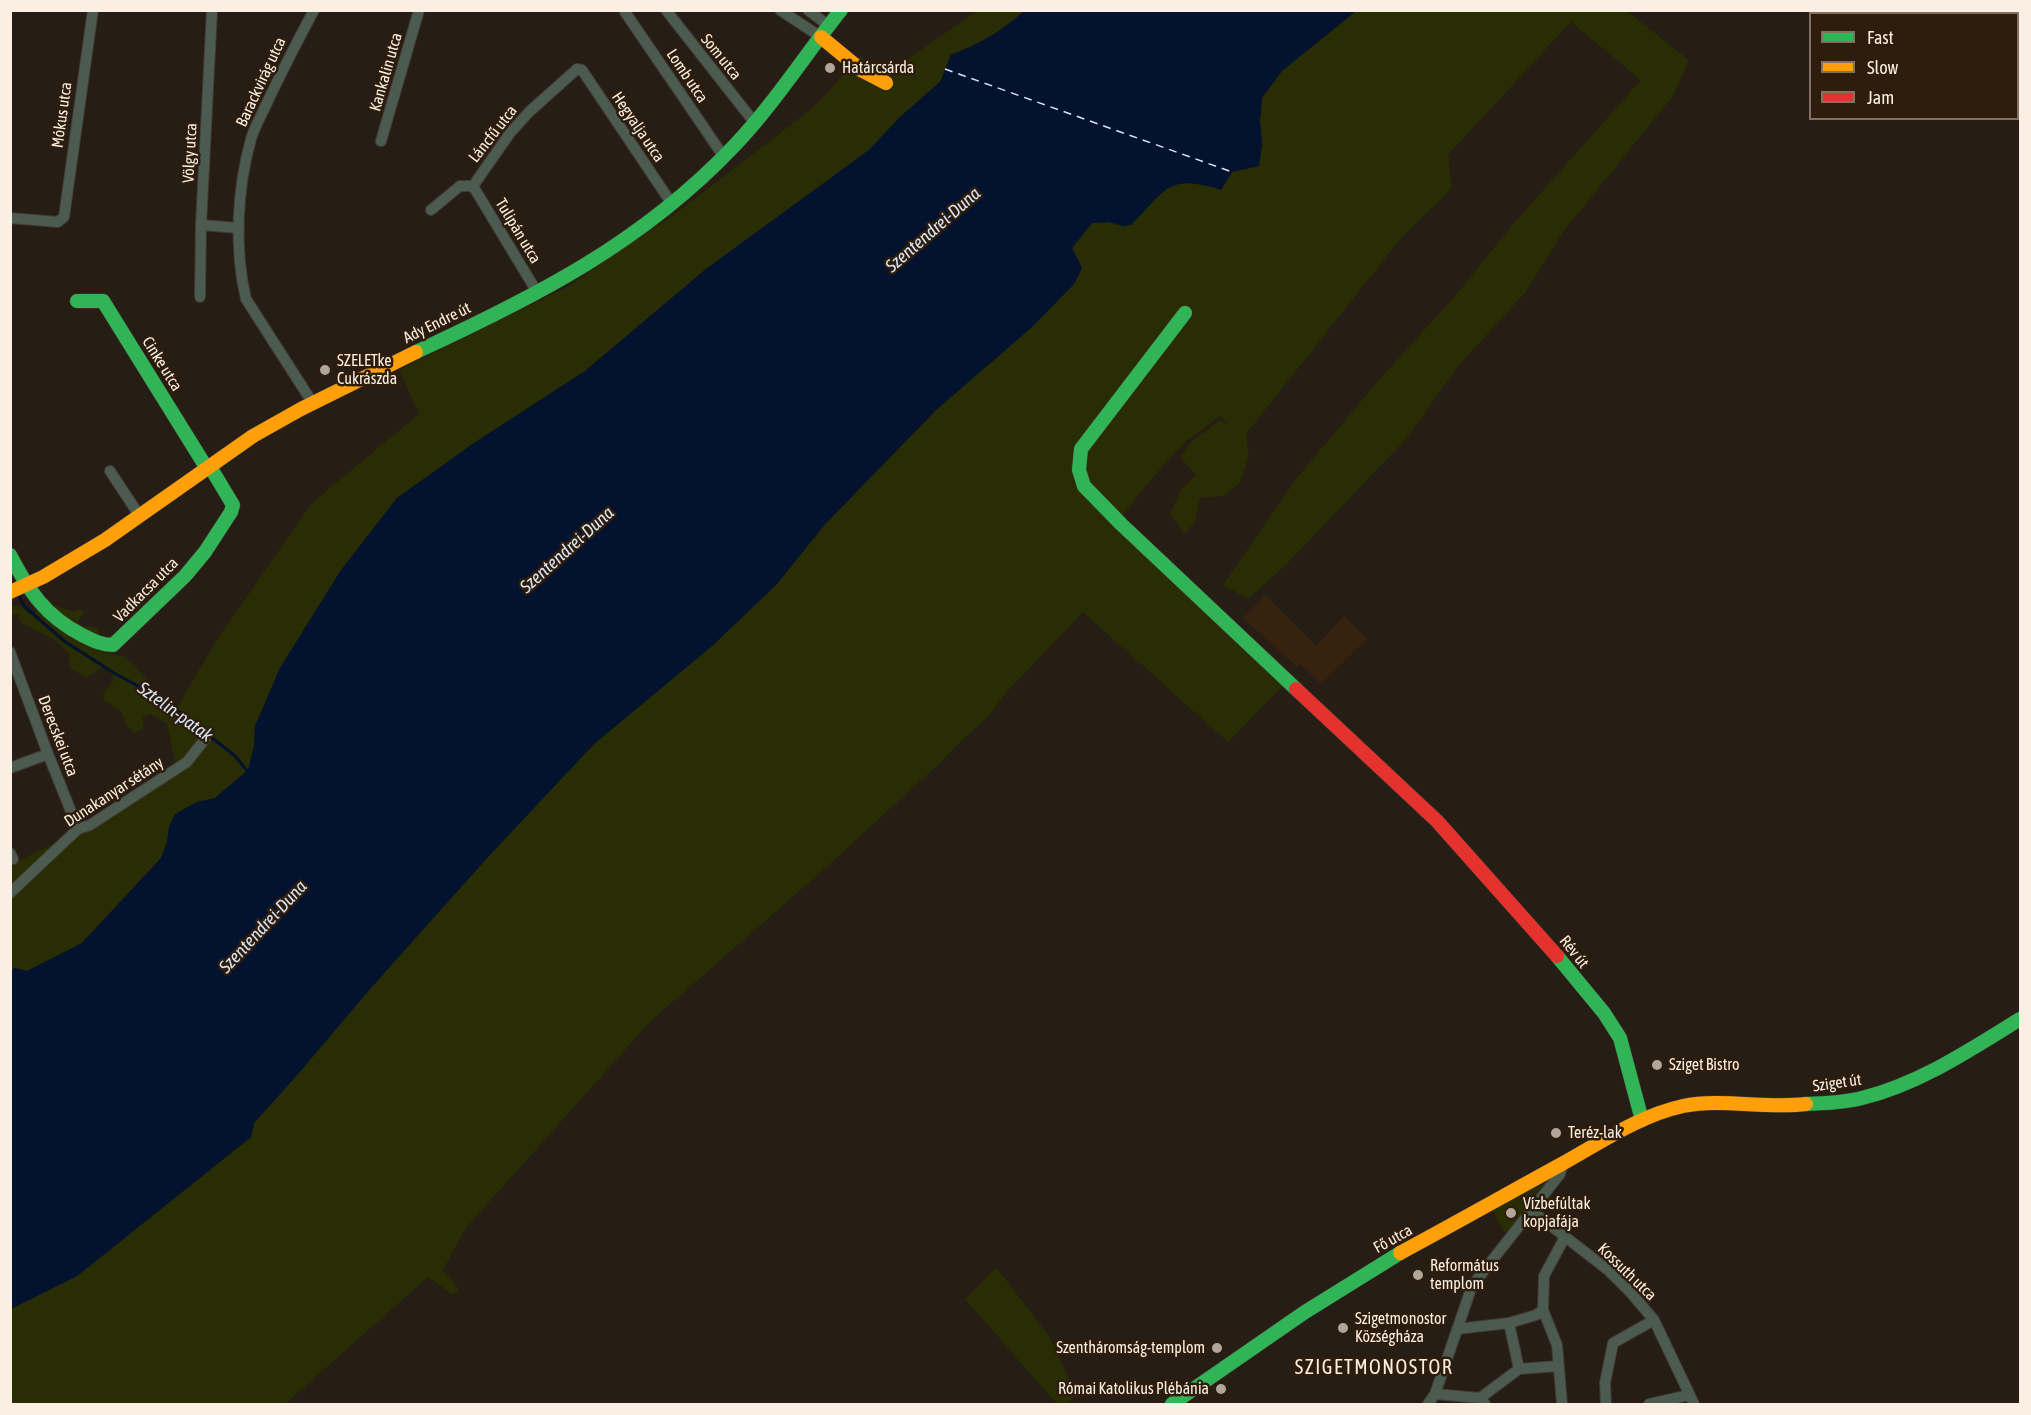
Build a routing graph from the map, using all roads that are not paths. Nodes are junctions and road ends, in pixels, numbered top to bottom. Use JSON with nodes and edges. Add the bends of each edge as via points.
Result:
{"nodes":[{"id":1,"x":93,"y":10,"type":"edge"},
{"id":2,"x":212,"y":10,"type":"edge"},
{"id":3,"x":314,"y":10,"type":"edge"},
{"id":4,"x":419,"y":10,"type":"edge"},
{"id":5,"x":666,"y":10,"type":"edge"},
{"id":6,"x":780,"y":10,"type":"edge"},
{"id":7,"x":808,"y":10,"type":"edge"},
{"id":8,"x":842,"y":10,"type":"edge"},
{"id":9,"x":625,"y":12,"type":"edge"},
{"id":10,"x":825,"y":32,"type":"junction"},
{"id":11,"x":577,"y":69,"type":"joint"},
{"id":12,"x":886,"y":83,"type":"dead end"},
{"id":13,"x":754,"y":122,"type":"junction"},
{"id":14,"x":381,"y":141,"type":"dead end"},
{"id":15,"x":724,"y":157,"type":"junction"},
{"id":16,"x":473,"y":186,"type":"junction"},
{"id":17,"x":672,"y":204,"type":"junction"},
{"id":18,"x":430,"y":210,"type":"dead end"},
{"id":19,"x":10,"y":218,"type":"edge"},
{"id":20,"x":201,"y":225,"type":"junction"},
{"id":21,"x":239,"y":228,"type":"junction"},
{"id":22,"x":537,"y":292,"type":"junction"},
{"id":23,"x":200,"y":297,"type":"dead end"},
{"id":24,"x":77,"y":301,"type":"dead end"},
{"id":25,"x":1185,"y":313,"type":"dead end"},
{"id":26,"x":312,"y":402,"type":"junction"},
{"id":27,"x":206,"y":467,"type":"junction"},
{"id":28,"x":110,"y":471,"type":"dead end"},
{"id":29,"x":139,"y":515,"type":"junction"},
{"id":30,"x":10,"y":555,"type":"edge"},
{"id":31,"x":20,"y":588,"type":"edge"},
{"id":32,"x":10,"y":652,"type":"edge"},
{"id":33,"x":205,"y":739,"type":"dead end"},
{"id":34,"x":48,"y":754,"type":"junction"},
{"id":35,"x":10,"y":768,"type":"edge"},
{"id":36,"x":78,"y":829,"type":"junction"},
{"id":37,"x":10,"y":893,"type":"edge"},
{"id":38,"x":2020,"y":1019,"type":"edge"},
{"id":39,"x":1642,"y":1120,"type":"junction"},
{"id":40,"x":1563,"y":1163,"type":"junction"},
{"id":41,"x":1532,"y":1211,"type":"junction"},
{"id":42,"x":1564,"y":1237,"type":"junction"},
{"id":43,"x":1544,"y":1310,"type":"junction"},
{"id":44,"x":1654,"y":1320,"type":"junction"},
{"id":45,"x":1509,"y":1323,"type":"junction"},
{"id":46,"x":1457,"y":1329,"type":"junction"},
{"id":47,"x":1558,"y":1366,"type":"junction"},
{"id":48,"x":1519,"y":1369,"type":"junction"},
{"id":49,"x":1435,"y":1394,"type":"junction"},
{"id":50,"x":1691,"y":1400,"type":"edge"},
{"id":51,"x":1482,"y":1401,"type":"edge"},
{"id":52,"x":1177,"y":1403,"type":"edge"},
{"id":53,"x":1428,"y":1404,"type":"edge"},
{"id":54,"x":1562,"y":1404,"type":"edge"},
{"id":55,"x":1606,"y":1404,"type":"edge"},
{"id":56,"x":1649,"y":1404,"type":"edge"}],
"edges":[{"from":1,"to":19,"type":"street","name":"Mókus utca","via":[[64,217],[58,222]]},
{"from":2,"to":20,"type":"street","name":"Völgy utca"},
{"from":3,"to":21,"type":"street","name":"Barackvirág utca","via":[[251,138]]},
{"from":4,"to":14,"type":"street","name":"Kankalin utca"},
{"from":5,"to":13,"type":"street","name":"Som utca"},
{"from":6,"to":10,"type":"street"},
{"from":7,"to":10,"type":"street"},
{"from":8,"to":10,"type":"main road","name":"Ady Endre út"},
{"from":9,"to":15,"type":"street","name":"Lomb utca"},
{"from":10,"to":12,"type":"main road","via":[[854,64]]},
{"from":10,"to":13,"type":"main road","name":"Ady Endre út"},
{"from":11,"to":16,"type":"street","name":"Láncfű utca","via":[[510,133]]},
{"from":11,"to":17,"type":"street","name":"Hegyalja utca","via":[[582,70]]},
{"from":13,"to":15,"type":"main road","name":"Ady Endre út"},
{"from":15,"to":17,"type":"main road","name":"Ady Endre út"},
{"from":16,"to":18,"type":"street","name":"Láncfű utca","via":[[460,186]]},
{"from":16,"to":22,"type":"street","name":"Tulipán utca"},
{"from":17,"to":22,"type":"main road","name":"Ady Endre út","via":[[614,249]]},
{"from":20,"to":21,"type":"street"},
{"from":20,"to":23,"type":"street","name":"Völgy utca"},
{"from":21,"to":26,"type":"street","name":"Barackvirág utca","via":[[246,299]]},
{"from":22,"to":26,"type":"main road","name":"Ady Endre út"},
{"from":24,"to":27,"type":"main road","name":"Cinke utca","via":[[103,301]]},
{"from":25,"to":39,"type":"main road","name":"Rév út","via":[[1081,449],[1079,470],[1084,486],[1442,826],[1534,929],[1620,1038]]},
{"from":26,"to":27,"type":"main road","name":"Ady Endre út"},
{"from":27,"to":29,"type":"main road","name":"Ady Endre út"},
{"from":27,"to":31,"type":"main road","name":"Vadkacsa utca","via":[[212,470],[231,501],[231,512],[185,576],[113,645],[105,646],[61,624]]},
{"from":28,"to":29,"type":"street"},
{"from":29,"to":31,"type":"main road","name":"Ady Endre út","via":[[82,555]]},
{"from":30,"to":31,"type":"main road"},
{"from":32,"to":34,"type":"street","name":"Derecskei utca"},
{"from":33,"to":36,"type":"street","name":"Dunakanyar sétány","via":[[187,762]]},
{"from":34,"to":35,"type":"street"},
{"from":34,"to":36,"type":"street","name":"Derecskei utca"},
{"from":36,"to":37,"type":"street","name":"Dunakanyar sétány"},
{"from":38,"to":39,"type":"main road","name":"Sziget út","via":[[1929,1071],[1859,1099],[1791,1106],[1684,1106]]},
{"from":39,"to":40,"type":"main road","name":"Fő utca"},
{"from":40,"to":41,"type":"street","via":[[1560,1174]]},
{"from":40,"to":52,"type":"main road","name":"Fő utca","via":[[1386,1261],[1305,1312]]},
{"from":41,"to":42,"type":"street","name":"Kossuth utca"},
{"from":41,"to":46,"type":"street","via":[[1472,1286]]},
{"from":42,"to":43,"type":"street","via":[[1545,1275]]},
{"from":42,"to":44,"type":"street","name":"Kossuth utca","via":[[1608,1270]]},
{"from":43,"to":45,"type":"street"},
{"from":43,"to":47,"type":"street","via":[[1557,1345]]},
{"from":44,"to":50,"type":"street","name":"Kossuth utca"},
{"from":44,"to":55,"type":"street","via":[[1613,1342],[1605,1383]]},
{"from":45,"to":46,"type":"street"},
{"from":45,"to":48,"type":"street"},
{"from":46,"to":49,"type":"street"},
{"from":47,"to":48,"type":"street"},
{"from":47,"to":54,"type":"street"},
{"from":48,"to":51,"type":"street"},
{"from":49,"to":51,"type":"street"},
{"from":49,"to":53,"type":"street"},
{"from":50,"to":56,"type":"street"}]}
